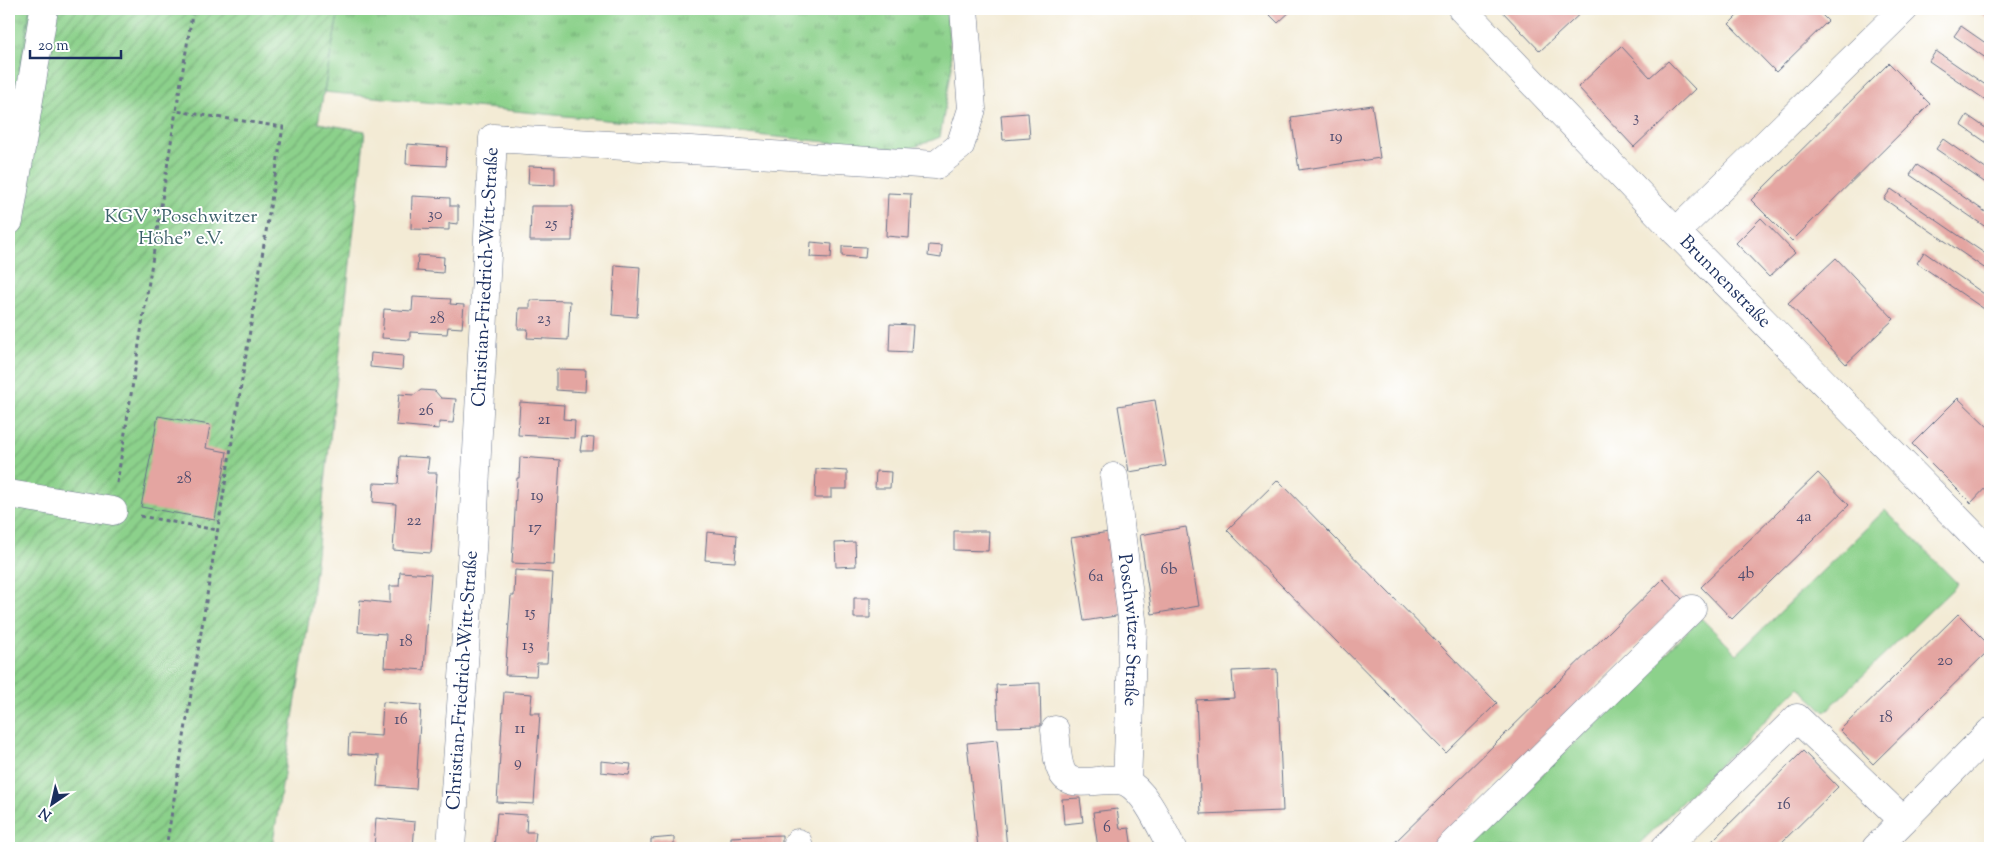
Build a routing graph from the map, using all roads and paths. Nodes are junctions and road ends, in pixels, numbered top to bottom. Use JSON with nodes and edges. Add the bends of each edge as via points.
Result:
{"nodes":[{"id":1,"x":44,"y":9,"type":"edge"},
{"id":2,"x":193,"y":9,"type":"edge"},
{"id":3,"x":964,"y":9,"type":"edge"},
{"id":4,"x":1462,"y":9,"type":"edge"},
{"id":5,"x":1904,"y":9,"type":"edge"},
{"id":6,"x":176,"y":111,"type":"junction"},
{"id":7,"x":9,"y":221,"type":"edge"},
{"id":8,"x":1676,"y":232,"type":"junction"},
{"id":9,"x":1114,"y":477,"type":"dead end"},
{"id":10,"x":9,"y":494,"type":"edge"},
{"id":11,"x":113,"y":511,"type":"junction"},
{"id":12,"x":218,"y":530,"type":"junction"},
{"id":13,"x":1990,"y":552,"type":"edge"},
{"id":14,"x":1692,"y":609,"type":"dead end"},
{"id":15,"x":1055,"y":730,"type":"dead end"},
{"id":16,"x":1990,"y":732,"type":"edge"},
{"id":17,"x":1127,"y":782,"type":"junction"},
{"id":18,"x":1903,"y":820,"type":"junction"},
{"id":19,"x":166,"y":848,"type":"edge"},
{"id":20,"x":451,"y":848,"type":"edge"},
{"id":21,"x":1172,"y":848,"type":"edge"},
{"id":22,"x":1450,"y":848,"type":"edge"},
{"id":23,"x":1665,"y":848,"type":"edge"},
{"id":24,"x":1876,"y":848,"type":"edge"}],
"edges":[{"from":1,"to":7,"type":"street"},
{"from":2,"to":6,"type":"path"},
{"from":3,"to":20,"type":"street","name":"Christian-Friedrich-Witt-Straße","via":[[972,109],[960,146],[936,165],[493,138],[472,550]]},
{"from":4,"to":8,"type":"street","name":"Brunnenstraße"},
{"from":5,"to":8,"type":"street"},
{"from":6,"to":11,"type":"path"},
{"from":6,"to":12,"type":"path","via":[[283,127]]},
{"from":8,"to":13,"type":"street","name":"Brunnenstraße"},
{"from":9,"to":17,"type":"street","name":"Poschwitzer Straße","via":[[1133,626]]},
{"from":10,"to":11,"type":"street"},
{"from":11,"to":12,"type":"path"},
{"from":12,"to":19,"type":"path"},
{"from":14,"to":22,"type":"street"},
{"from":15,"to":17,"type":"street","via":[[1061,771],[1066,778],[1075,783],[1108,779]]},
{"from":16,"to":18,"type":"street"},
{"from":17,"to":21,"type":"street","via":[[1145,798]]},
{"from":18,"to":23,"type":"street","via":[[1797,718]]},
{"from":18,"to":24,"type":"street"}]}
